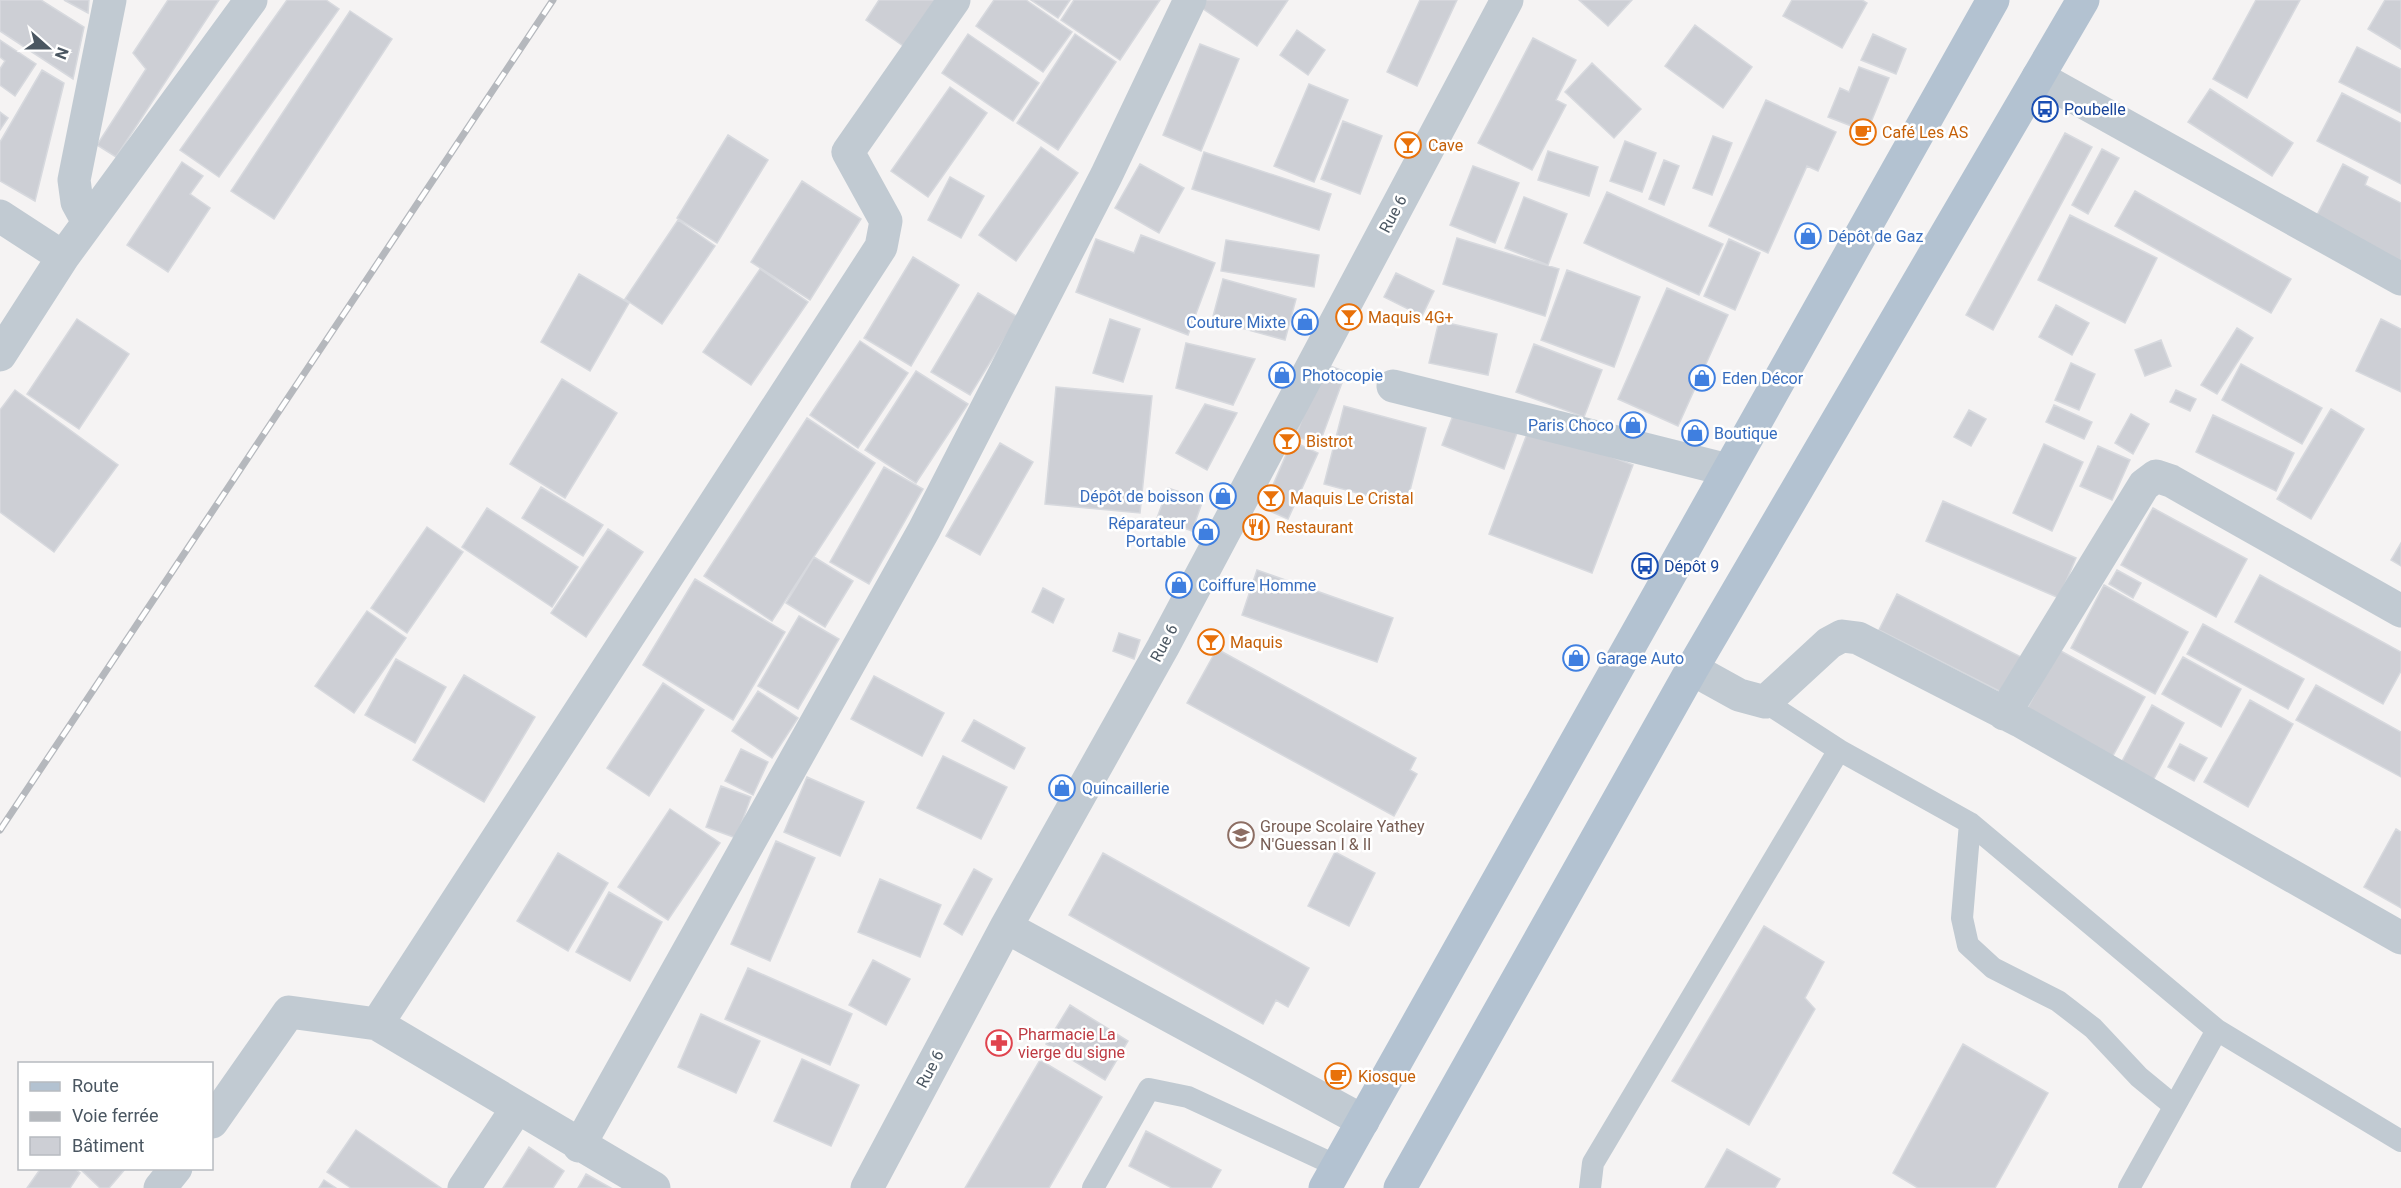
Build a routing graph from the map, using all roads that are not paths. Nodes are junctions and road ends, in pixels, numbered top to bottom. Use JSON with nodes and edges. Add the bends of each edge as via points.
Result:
{"nodes":[{"id":1,"x":110,"y":0,"type":"edge"},
{"id":2,"x":251,"y":0,"type":"edge"},
{"id":3,"x":954,"y":0,"type":"edge"},
{"id":4,"x":1190,"y":0,"type":"edge"},
{"id":5,"x":1507,"y":0,"type":"edge"},
{"id":6,"x":1993,"y":0,"type":"edge"},
{"id":7,"x":2083,"y":0,"type":"edge"},
{"id":8,"x":2038,"y":77,"type":"junction"},
{"id":9,"x":0,"y":216,"type":"edge"},
{"id":10,"x":88,"y":222,"type":"junction"},
{"id":11,"x":63,"y":257,"type":"junction"},
{"id":12,"x":2401,"y":279,"type":"edge"},
{"id":13,"x":0,"y":355,"type":"edge"},
{"id":14,"x":1393,"y":386,"type":"dead end"},
{"id":15,"x":1728,"y":470,"type":"junction"},
{"id":16,"x":2401,"y":611,"type":"edge"},
{"id":17,"x":1692,"y":669,"type":"junction"},
{"id":18,"x":1765,"y":702,"type":"junction"},
{"id":19,"x":2004,"y":714,"type":"junction"},
{"id":20,"x":1839,"y":750,"type":"junction"},
{"id":21,"x":1970,"y":823,"type":"junction"},
{"id":22,"x":1006,"y":927,"type":"junction"},
{"id":23,"x":2401,"y":938,"type":"edge"},
{"id":24,"x":376,"y":1024,"type":"junction"},
{"id":25,"x":2217,"y":1030,"type":"junction"},
{"id":26,"x":2173,"y":1105,"type":"junction"},
{"id":27,"x":516,"y":1108,"type":"junction"},
{"id":28,"x":213,"y":1121,"type":"edge"},
{"id":29,"x":1363,"y":1121,"type":"junction"},
{"id":30,"x":2401,"y":1142,"type":"edge"},
{"id":31,"x":579,"y":1146,"type":"junction"},
{"id":32,"x":174,"y":1170,"type":"edge"},
{"id":33,"x":1331,"y":1177,"type":"edge"},
{"id":34,"x":160,"y":1188,"type":"edge"},
{"id":35,"x":464,"y":1188,"type":"edge"},
{"id":36,"x":654,"y":1188,"type":"edge"},
{"id":37,"x":867,"y":1188,"type":"edge"},
{"id":38,"x":1093,"y":1188,"type":"edge"},
{"id":39,"x":1400,"y":1188,"type":"edge"},
{"id":40,"x":1590,"y":1188,"type":"edge"},
{"id":41,"x":2129,"y":1188,"type":"edge"}],
"edges":[{"from":1,"to":10,"type":"street","via":[[74,180],[77,202]]},
{"from":2,"to":10,"type":"street"},
{"from":3,"to":24,"type":"street","via":[[849,152],[886,221],[881,247]]},
{"from":4,"to":31,"type":"street","via":[[1106,176],[924,530]]},
{"from":5,"to":22,"type":"street","name":"Rue 6","via":[[1163,647]]},
{"from":6,"to":15,"type":"main road"},
{"from":7,"to":8,"type":"main road"},
{"from":8,"to":12,"type":"street"},
{"from":8,"to":17,"type":"main road"},
{"from":9,"to":11,"type":"street"},
{"from":10,"to":11,"type":"street"},
{"from":11,"to":13,"type":"street"},
{"from":14,"to":15,"type":"street"},
{"from":15,"to":29,"type":"main road"},
{"from":16,"to":19,"type":"street","via":[[2156,476],[2144,485]]},
{"from":17,"to":18,"type":"street","via":[[1739,694]]},
{"from":17,"to":39,"type":"main road"},
{"from":18,"to":19,"type":"street","via":[[1829,643],[1842,636],[1858,638]]},
{"from":18,"to":20,"type":"lane"},
{"from":19,"to":23,"type":"street"},
{"from":20,"to":21,"type":"lane"},
{"from":20,"to":40,"type":"lane","via":[[1593,1163]]},
{"from":21,"to":25,"type":"lane"},
{"from":21,"to":26,"type":"lane","via":[[1962,918],[1968,945],[1993,968],[2058,1001],[2093,1028],[2139,1077]]},
{"from":22,"to":29,"type":"street"},
{"from":22,"to":37,"type":"street","name":"Rue 6"},
{"from":24,"to":27,"type":"street"},
{"from":24,"to":28,"type":"street","via":[[289,1012]]},
{"from":25,"to":26,"type":"lane"},
{"from":25,"to":30,"type":"lane"},
{"from":26,"to":41,"type":"lane"},
{"from":27,"to":31,"type":"street"},
{"from":27,"to":35,"type":"street"},
{"from":29,"to":33,"type":"main road"},
{"from":31,"to":36,"type":"street"},
{"from":32,"to":34,"type":"street"},
{"from":33,"to":38,"type":"lane","via":[[1188,1097],[1149,1089]]}]}
